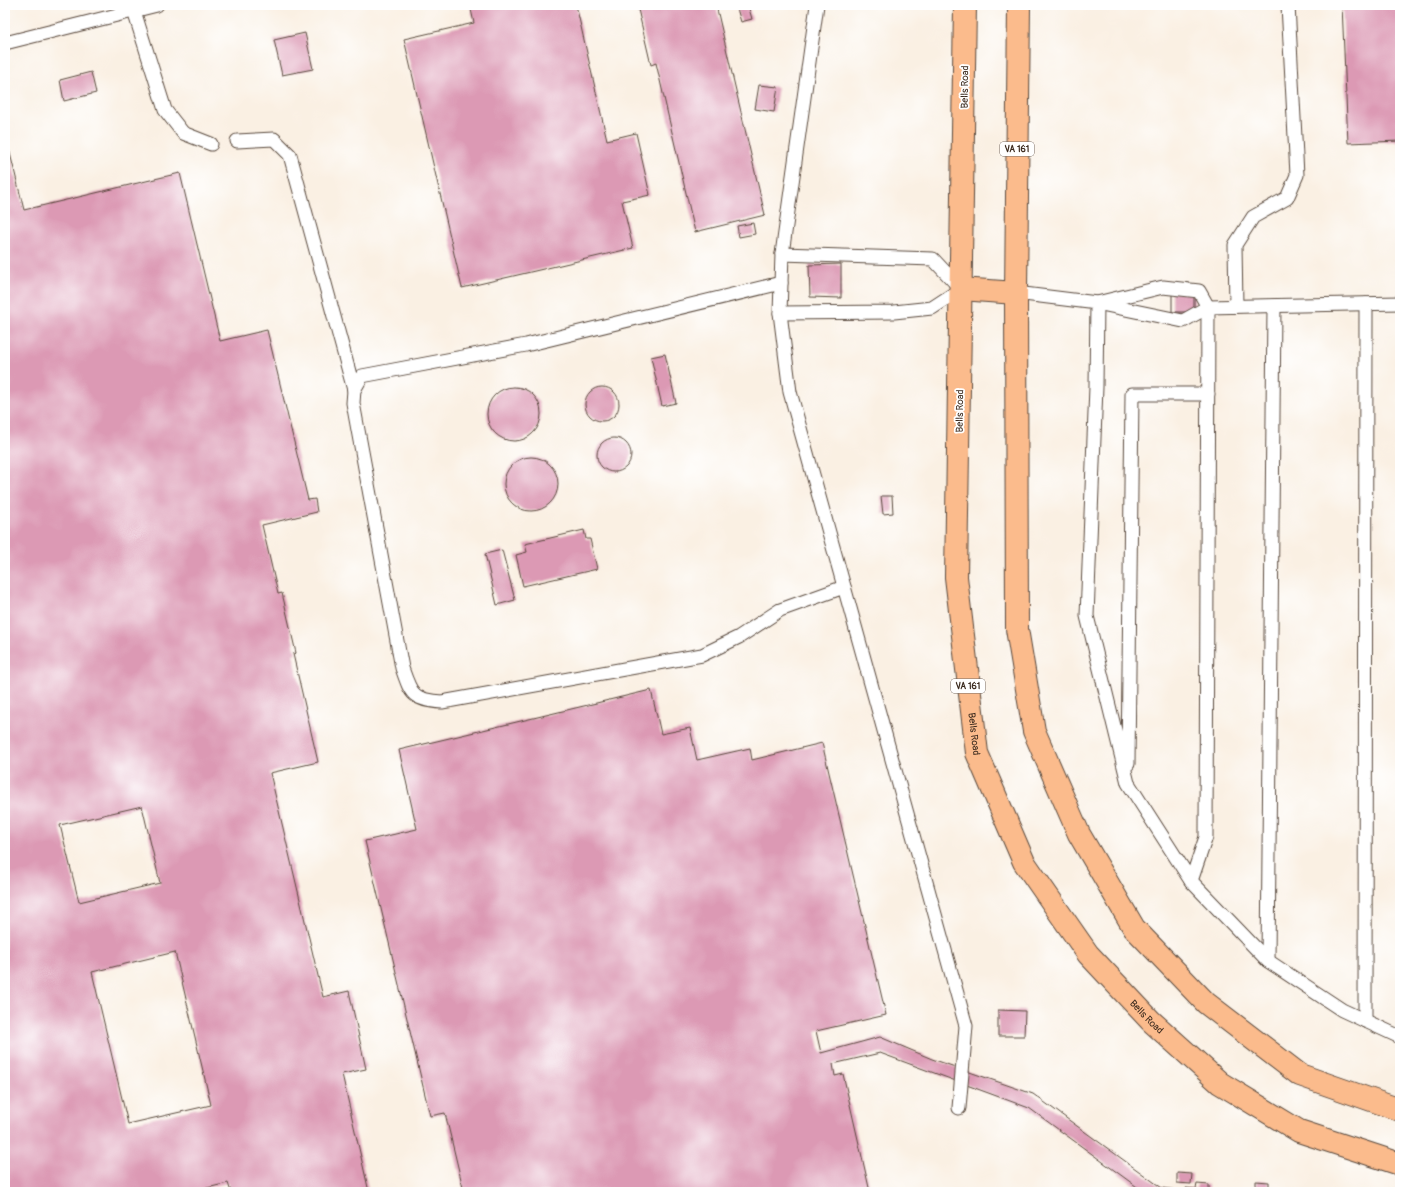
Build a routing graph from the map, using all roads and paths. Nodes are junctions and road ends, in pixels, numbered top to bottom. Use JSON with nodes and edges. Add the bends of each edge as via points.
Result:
{"nodes":[{"id":1,"x":157,"y":5,"type":"edge"},
{"id":2,"x":817,"y":5,"type":"edge"},
{"id":3,"x":965,"y":5,"type":"edge"},
{"id":4,"x":1019,"y":5,"type":"edge"},
{"id":5,"x":1288,"y":5,"type":"edge"},
{"id":6,"x":134,"y":11,"type":"junction"},
{"id":7,"x":5,"y":43,"type":"edge"},
{"id":8,"x":237,"y":141,"type":"dead end"},
{"id":9,"x":211,"y":144,"type":"dead end"},
{"id":10,"x":782,"y":254,"type":"junction"},
{"id":11,"x":781,"y":283,"type":"junction"},
{"id":12,"x":961,"y":289,"type":"junction"},
{"id":13,"x":1016,"y":293,"type":"junction"},
{"id":14,"x":1097,"y":303,"type":"junction"},
{"id":15,"x":1400,"y":303,"type":"edge"},
{"id":16,"x":1366,"y":304,"type":"junction"},
{"id":17,"x":1236,"y":306,"type":"junction"},
{"id":18,"x":1274,"y":306,"type":"junction"},
{"id":19,"x":1208,"y":307,"type":"junction"},
{"id":20,"x":780,"y":313,"type":"junction"},
{"id":21,"x":354,"y":390,"type":"junction"},
{"id":22,"x":1208,"y":394,"type":"junction"},
{"id":23,"x":844,"y":587,"type":"junction"},
{"id":24,"x":1128,"y":783,"type":"junction"},
{"id":25,"x":1191,"y":881,"type":"junction"},
{"id":26,"x":1268,"y":961,"type":"junction"},
{"id":27,"x":1365,"y":1021,"type":"junction"},
{"id":28,"x":1400,"y":1037,"type":"edge"},
{"id":29,"x":959,"y":1108,"type":"dead end"},
{"id":30,"x":1400,"y":1110,"type":"edge"},
{"id":31,"x":1400,"y":1164,"type":"edge"}],
"edges":[{"from":1,"to":6,"type":"lane"},
{"from":2,"to":10,"type":"lane"},
{"from":3,"to":12,"type":"main road","name":"Bells Road","number":"VA 161"},
{"from":4,"to":13,"type":"main road","number":"VA 161"},
{"from":5,"to":17,"type":"lane","via":[[1297,175],[1287,198],[1253,218],[1235,245]]},
{"from":6,"to":7,"type":"lane"},
{"from":6,"to":9,"type":"lane","via":[[165,110],[182,133]]},
{"from":8,"to":21,"type":"lane","via":[[274,139],[290,155]]},
{"from":10,"to":11,"type":"lane"},
{"from":10,"to":12,"type":"lane","via":[[933,260]]},
{"from":11,"to":20,"type":"lane"},
{"from":11,"to":21,"type":"lane","via":[[526,345],[362,376]]},
{"from":12,"to":13,"type":"main road"},
{"from":12,"to":20,"type":"lane","via":[[932,308],[894,312]]},
{"from":12,"to":31,"type":"main road","name":"Bells Road","number":"VA 161","via":[[956,584],[977,753],[1024,862],[1088,954],[1151,1021],[1220,1083],[1299,1132]]},
{"from":13,"to":14,"type":"lane"},
{"from":13,"to":30,"type":"main road","number":"VA 161","via":[[1018,629],[1034,731],[1079,834],[1134,928],[1206,1003],[1300,1075]]},
{"from":14,"to":19,"type":"lane","via":[[1183,321]]},
{"from":14,"to":19,"type":"lane","via":[[1163,288],[1199,291]]},
{"from":14,"to":24,"type":"lane","via":[[1087,616]]},
{"from":15,"to":16,"type":"lane"},
{"from":16,"to":18,"type":"lane"},
{"from":16,"to":27,"type":"lane"},
{"from":17,"to":18,"type":"lane"},
{"from":17,"to":19,"type":"lane"},
{"from":18,"to":26,"type":"lane"},
{"from":19,"to":22,"type":"lane"},
{"from":20,"to":23,"type":"lane","via":[[790,392]]},
{"from":21,"to":23,"type":"lane","via":[[353,403],[402,668],[409,690],[423,701],[442,702],[702,655],[739,636],[780,610]]},
{"from":22,"to":24,"type":"lane","via":[[1132,394]]},
{"from":22,"to":25,"type":"lane","via":[[1206,837]]},
{"from":23,"to":29,"type":"lane","via":[[966,1026]]},
{"from":24,"to":25,"type":"lane"},
{"from":25,"to":26,"type":"lane"},
{"from":26,"to":27,"type":"lane","via":[[1342,1010]]},
{"from":27,"to":28,"type":"lane"}]}
